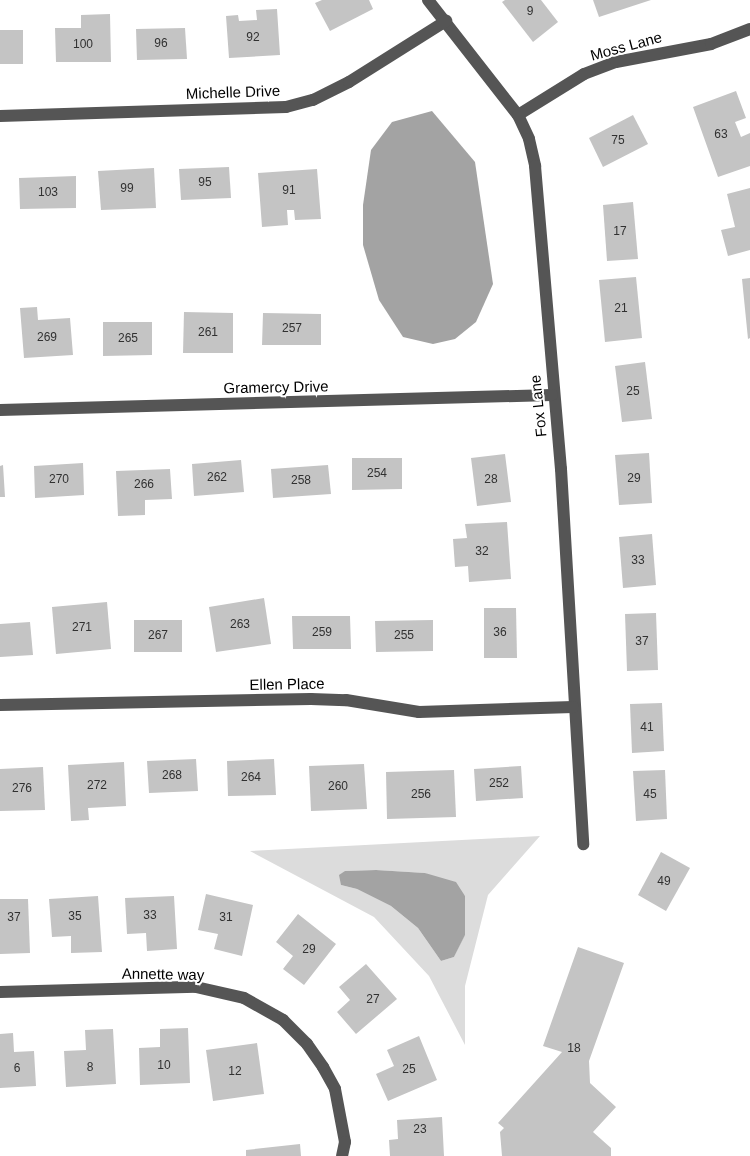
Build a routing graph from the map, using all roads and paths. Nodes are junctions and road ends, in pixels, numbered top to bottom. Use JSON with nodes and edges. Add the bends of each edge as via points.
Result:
{"nodes":[{"id":1,"x":428,"y":0,"type":"edge"},
{"id":2,"x":446,"y":21,"type":"junction"},
{"id":3,"x":750,"y":29,"type":"edge"},
{"id":4,"x":518,"y":115,"type":"junction"},
{"id":5,"x":0,"y":116,"type":"edge"},
{"id":6,"x":552,"y":395,"type":"junction"},
{"id":7,"x":0,"y":410,"type":"edge"},
{"id":8,"x":0,"y":705,"type":"edge"},
{"id":9,"x":573,"y":707,"type":"junction"},
{"id":10,"x":583,"y":844,"type":"dead end"},
{"id":11,"x":0,"y":992,"type":"edge"},
{"id":12,"x":342,"y":1156,"type":"edge"}],
"edges":[{"from":1,"to":2,"type":"street","name":"Fox Lane"},
{"from":2,"to":4,"type":"street","name":"Fox Lane"},
{"from":2,"to":5,"type":"street","name":"Michelle Drive","via":[[349,82],[313,100],[286,107]]},
{"from":3,"to":4,"type":"street","name":"Moss Lane","via":[[711,44],[649,53],[608,65],[584,74]]},
{"from":4,"to":6,"type":"street","name":"Fox Lane","via":[[529,139],[535,166]]},
{"from":6,"to":7,"type":"street","name":"Gramercy Drive"},
{"from":6,"to":9,"type":"street","name":"Fox Lane","via":[[561,469]]},
{"from":8,"to":9,"type":"street","name":"Ellen Place","via":[[311,699],[346,700],[419,712]]},
{"from":9,"to":10,"type":"street","name":"Fox Lane"},
{"from":11,"to":12,"type":"street","name":"Annette way","via":[[196,987],[244,998],[283,1020],[307,1044],[323,1067],[336,1089],[345,1142]]}]}
